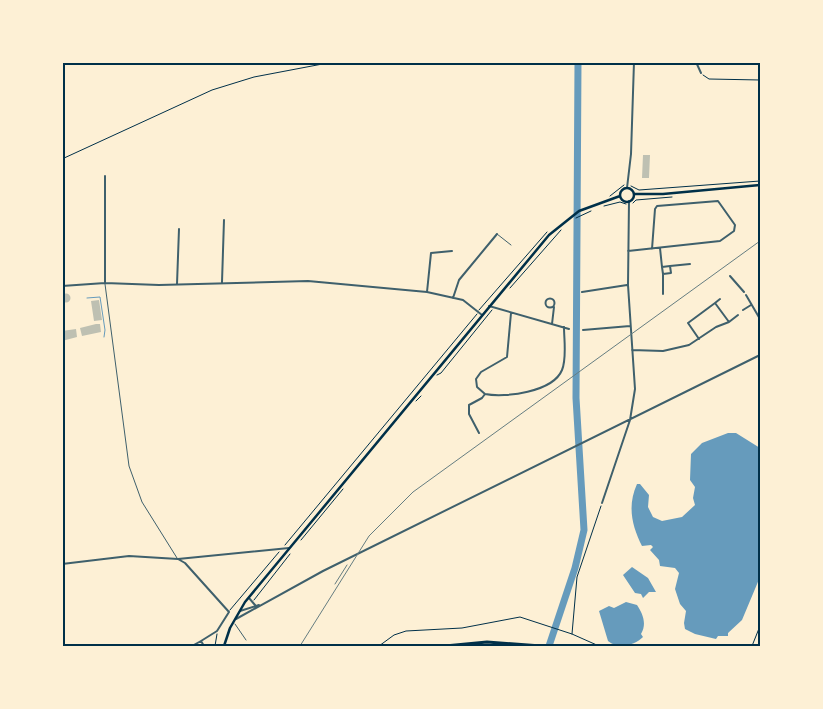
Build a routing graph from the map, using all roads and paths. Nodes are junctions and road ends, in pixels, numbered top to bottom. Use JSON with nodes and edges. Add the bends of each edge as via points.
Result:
{"nodes":[{"id":1,"x":333,"y":62,"type":"edge"},
{"id":2,"x":634,"y":62,"type":"edge"},
{"id":3,"x":696,"y":62,"type":"edge"},
{"id":4,"x":701,"y":73,"type":"joint"},
{"id":5,"x":760,"y":80,"type":"edge"},
{"id":6,"x":62,"y":159,"type":"edge"},
{"id":7,"x":105,"y":176,"type":"dead end"},
{"id":8,"x":760,"y":181,"type":"edge"},
{"id":9,"x":624,"y":185,"type":"dead end"},
{"id":10,"x":760,"y":185,"type":"edge"},
{"id":11,"x":629,"y":186,"type":"junction"},
{"id":12,"x":634,"y":194,"type":"junction"},
{"id":13,"x":610,"y":195,"type":"dead end"},
{"id":14,"x":620,"y":196,"type":"junction"},
{"id":15,"x":674,"y":196,"type":"dead end"},
{"id":16,"x":630,"y":203,"type":"junction"},
{"id":17,"x":625,"y":204,"type":"dead end"},
{"id":18,"x":604,"y":206,"type":"dead end"},
{"id":19,"x":596,"y":208,"type":"dead end"},
{"id":20,"x":575,"y":219,"type":"dead end"},
{"id":21,"x":224,"y":220,"type":"dead end"},
{"id":22,"x":565,"y":227,"type":"dead end"},
{"id":23,"x":179,"y":230,"type":"dead end"},
{"id":24,"x":546,"y":233,"type":"dead end"},
{"id":25,"x":497,"y":234,"type":"joint"},
{"id":26,"x":511,"y":246,"type":"dead end"},
{"id":27,"x":660,"y":248,"type":"junction"},
{"id":28,"x":652,"y":249,"type":"junction"},
{"id":29,"x":628,"y":251,"type":"junction"},
{"id":30,"x":452,"y":252,"type":"dead end"},
{"id":31,"x":690,"y":264,"type":"dead end"},
{"id":32,"x":670,"y":266,"type":"junction"},
{"id":33,"x":662,"y":267,"type":"junction"},
{"id":34,"x":662,"y":274,"type":"junction"},
{"id":35,"x":730,"y":276,"type":"dead end"},
{"id":36,"x":222,"y":282,"type":"junction"},
{"id":37,"x":105,"y":283,"type":"junction"},
{"id":38,"x":177,"y":284,"type":"junction"},
{"id":39,"x":628,"y":285,"type":"junction"},
{"id":40,"x":62,"y":286,"type":"edge"},
{"id":41,"x":508,"y":289,"type":"dead end"},
{"id":42,"x":427,"y":292,"type":"junction"},
{"id":43,"x":582,"y":292,"type":"dead end"},
{"id":44,"x":744,"y":292,"type":"dead end"},
{"id":45,"x":663,"y":294,"type":"dead end"},
{"id":46,"x":746,"y":295,"type":"dead end"},
{"id":47,"x":453,"y":298,"type":"junction"},
{"id":48,"x":720,"y":299,"type":"dead end"},
{"id":49,"x":715,"y":303,"type":"junction"},
{"id":50,"x":750,"y":305,"type":"junction"},
{"id":51,"x":489,"y":306,"type":"junction"},
{"id":52,"x":554,"y":306,"type":"dead end"},
{"id":53,"x":480,"y":309,"type":"dead end"},
{"id":54,"x":492,"y":310,"type":"dead end"},
{"id":55,"x":743,"y":310,"type":"dead end"},
{"id":56,"x":477,"y":313,"type":"dead end"},
{"id":57,"x":511,"y":313,"type":"junction"},
{"id":58,"x":482,"y":314,"type":"junction"},
{"id":59,"x":738,"y":314,"type":"dead end"},
{"id":60,"x":759,"y":314,"type":"edge"},
{"id":61,"x":760,"y":319,"type":"edge"},
{"id":62,"x":729,"y":322,"type":"junction"},
{"id":63,"x":552,"y":324,"type":"junction"},
{"id":64,"x":630,"y":326,"type":"junction"},
{"id":65,"x":564,"y":327,"type":"junction"},
{"id":66,"x":570,"y":329,"type":"dead end"},
{"id":67,"x":583,"y":330,"type":"dead end"},
{"id":68,"x":699,"y":339,"type":"junction"},
{"id":69,"x":632,"y":350,"type":"junction"},
{"id":70,"x":760,"y":355,"type":"edge"},
{"id":71,"x":432,"y":382,"type":"dead end"},
{"id":72,"x":422,"y":393,"type":"dead end"},
{"id":73,"x":485,"y":394,"type":"junction"},
{"id":74,"x":414,"y":404,"type":"dead end"},
{"id":75,"x":630,"y":420,"type":"junction"},
{"id":76,"x":479,"y":433,"type":"dead end"},
{"id":77,"x":343,"y":490,"type":"dead end"},
{"id":78,"x":602,"y":503,"type":"joint"},
{"id":79,"x":298,"y":542,"type":"dead end"},
{"id":80,"x":283,"y":548,"type":"junction"},
{"id":81,"x":289,"y":550,"type":"junction"},
{"id":82,"x":178,"y":558,"type":"junction"},
{"id":83,"x":62,"y":564,"type":"edge"},
{"id":84,"x":249,"y":597,"type":"junction"},
{"id":85,"x":240,"y":598,"type":"junction"},
{"id":86,"x":255,"y":599,"type":"dead end"},
{"id":87,"x":243,"y":601,"type":"dead end"},
{"id":88,"x":256,"y":605,"type":"junction"},
{"id":89,"x":262,"y":605,"type":"junction"},
{"id":90,"x":229,"y":610,"type":"junction"},
{"id":91,"x":239,"y":611,"type":"junction"},
{"id":92,"x":234,"y":620,"type":"junction"},
{"id":93,"x":235,"y":624,"type":"dead end"},
{"id":94,"x":760,"y":626,"type":"edge"},
{"id":95,"x":217,"y":631,"type":"junction"},
{"id":96,"x":572,"y":634,"type":"junction"},
{"id":97,"x":246,"y":640,"type":"dead end"},
{"id":98,"x":201,"y":641,"type":"junction"},
{"id":99,"x":192,"y":646,"type":"edge"},
{"id":100,"x":204,"y":646,"type":"edge"},
{"id":101,"x":215,"y":646,"type":"edge"},
{"id":102,"x":224,"y":646,"type":"edge"},
{"id":103,"x":379,"y":646,"type":"edge"},
{"id":104,"x":445,"y":646,"type":"edge"},
{"id":105,"x":541,"y":646,"type":"edge"},
{"id":106,"x":599,"y":646,"type":"edge"},
{"id":107,"x":752,"y":646,"type":"edge"}],
"edges":[{"from":1,"to":6,"type":"path","via":[[254,77],[212,90]]},
{"from":2,"to":11,"type":"street"},
{"from":3,"to":4,"type":"street"},
{"from":4,"to":5,"type":"path","via":[[709,79]]},
{"from":7,"to":37,"type":"street"},
{"from":8,"to":11,"type":"path","via":[[636,190]]},
{"from":9,"to":13,"type":"path"},
{"from":10,"to":12,"type":"main road"},
{"from":11,"to":12,"type":"main road"},
{"from":11,"to":14,"type":"main road","via":[[622,189]]},
{"from":12,"to":16,"type":"main road"},
{"from":14,"to":16,"type":"main road"},
{"from":14,"to":51,"type":"main road","via":[[573,215],[549,235]]},
{"from":15,"to":16,"type":"path"},
{"from":16,"to":29,"type":"street"},
{"from":17,"to":18,"type":"path"},
{"from":19,"to":20,"type":"path"},
{"from":21,"to":36,"type":"street"},
{"from":22,"to":41,"type":"path"},
{"from":23,"to":38,"type":"street"},
{"from":24,"to":53,"type":"path"},
{"from":25,"to":26,"type":"lane"},
{"from":25,"to":47,"type":"street","via":[[459,280]]},
{"from":27,"to":28,"type":"street"},
{"from":27,"to":28,"type":"street","via":[[720,241],[734,231],[736,225],[718,201],[657,206]]},
{"from":27,"to":33,"type":"street"},
{"from":28,"to":29,"type":"street"},
{"from":29,"to":39,"type":"street"},
{"from":30,"to":42,"type":"street","via":[[431,253]]},
{"from":31,"to":32,"type":"street"},
{"from":32,"to":33,"type":"street"},
{"from":32,"to":34,"type":"street","via":[[671,273]]},
{"from":33,"to":34,"type":"street"},
{"from":34,"to":45,"type":"street"},
{"from":35,"to":44,"type":"street"},
{"from":36,"to":38,"type":"street"},
{"from":36,"to":42,"type":"street","via":[[308,281]]},
{"from":37,"to":38,"type":"street"},
{"from":37,"to":40,"type":"street"},
{"from":37,"to":82,"type":"lane","via":[[128,466],[142,502]]},
{"from":39,"to":43,"type":"street"},
{"from":39,"to":64,"type":"street"},
{"from":42,"to":47,"type":"street"},
{"from":46,"to":50,"type":"street"},
{"from":47,"to":58,"type":"street","via":[[463,300]]},
{"from":48,"to":49,"type":"street"},
{"from":49,"to":62,"type":"street"},
{"from":49,"to":68,"type":"street","via":[[688,323]]},
{"from":50,"to":55,"type":"street"},
{"from":50,"to":60,"type":"street"},
{"from":51,"to":57,"type":"street"},
{"from":51,"to":58,"type":"main road"},
{"from":52,"to":63,"type":"street"},
{"from":54,"to":71,"type":"path"},
{"from":56,"to":80,"type":"path"},
{"from":57,"to":63,"type":"street"},
{"from":57,"to":73,"type":"street","via":[[507,357],[480,372],[476,379],[476,387]]},
{"from":58,"to":81,"type":"main road"},
{"from":59,"to":62,"type":"street"},
{"from":60,"to":61,"type":"street"},
{"from":62,"to":68,"type":"street","via":[[716,326]]},
{"from":63,"to":65,"type":"street"},
{"from":64,"to":67,"type":"street"},
{"from":64,"to":69,"type":"street"},
{"from":65,"to":66,"type":"street"},
{"from":65,"to":73,"type":"street","via":[[564,366],[557,378],[533,392]]},
{"from":68,"to":69,"type":"street","via":[[689,345],[663,351]]},
{"from":69,"to":75,"type":"street","via":[[635,389]]},
{"from":70,"to":75,"type":"street"},
{"from":72,"to":74,"type":"path"},
{"from":73,"to":76,"type":"street","via":[[469,405]]},
{"from":75,"to":78,"type":"street"},
{"from":75,"to":89,"type":"street","via":[[323,571]]},
{"from":77,"to":79,"type":"path"},
{"from":78,"to":96,"type":"path","via":[[577,577]]},
{"from":80,"to":81,"type":"street"},
{"from":80,"to":82,"type":"street"},
{"from":80,"to":85,"type":"path"},
{"from":81,"to":84,"type":"main road"},
{"from":81,"to":86,"type":"path","via":[[290,555]]},
{"from":82,"to":83,"type":"street","via":[[129,556]]},
{"from":82,"to":90,"type":"street"},
{"from":84,"to":88,"type":"street"},
{"from":84,"to":91,"type":"main road"},
{"from":85,"to":87,"type":"path"},
{"from":85,"to":90,"type":"path"},
{"from":88,"to":89,"type":"street"},
{"from":88,"to":91,"type":"street"},
{"from":89,"to":92,"type":"street"},
{"from":90,"to":95,"type":"street","via":[[228,617]]},
{"from":91,"to":92,"type":"main road"},
{"from":92,"to":102,"type":"main road"},
{"from":93,"to":97,"type":"lane"},
{"from":94,"to":107,"type":"path"},
{"from":95,"to":98,"type":"street"},
{"from":95,"to":101,"type":"path"},
{"from":96,"to":103,"type":"path","via":[[526,618],[509,618],[462,628],[406,631]]},
{"from":96,"to":106,"type":"path"},
{"from":98,"to":99,"type":"street"},
{"from":98,"to":100,"type":"street"},
{"from":104,"to":105,"type":"highway","via":[[487,642]]}]}
